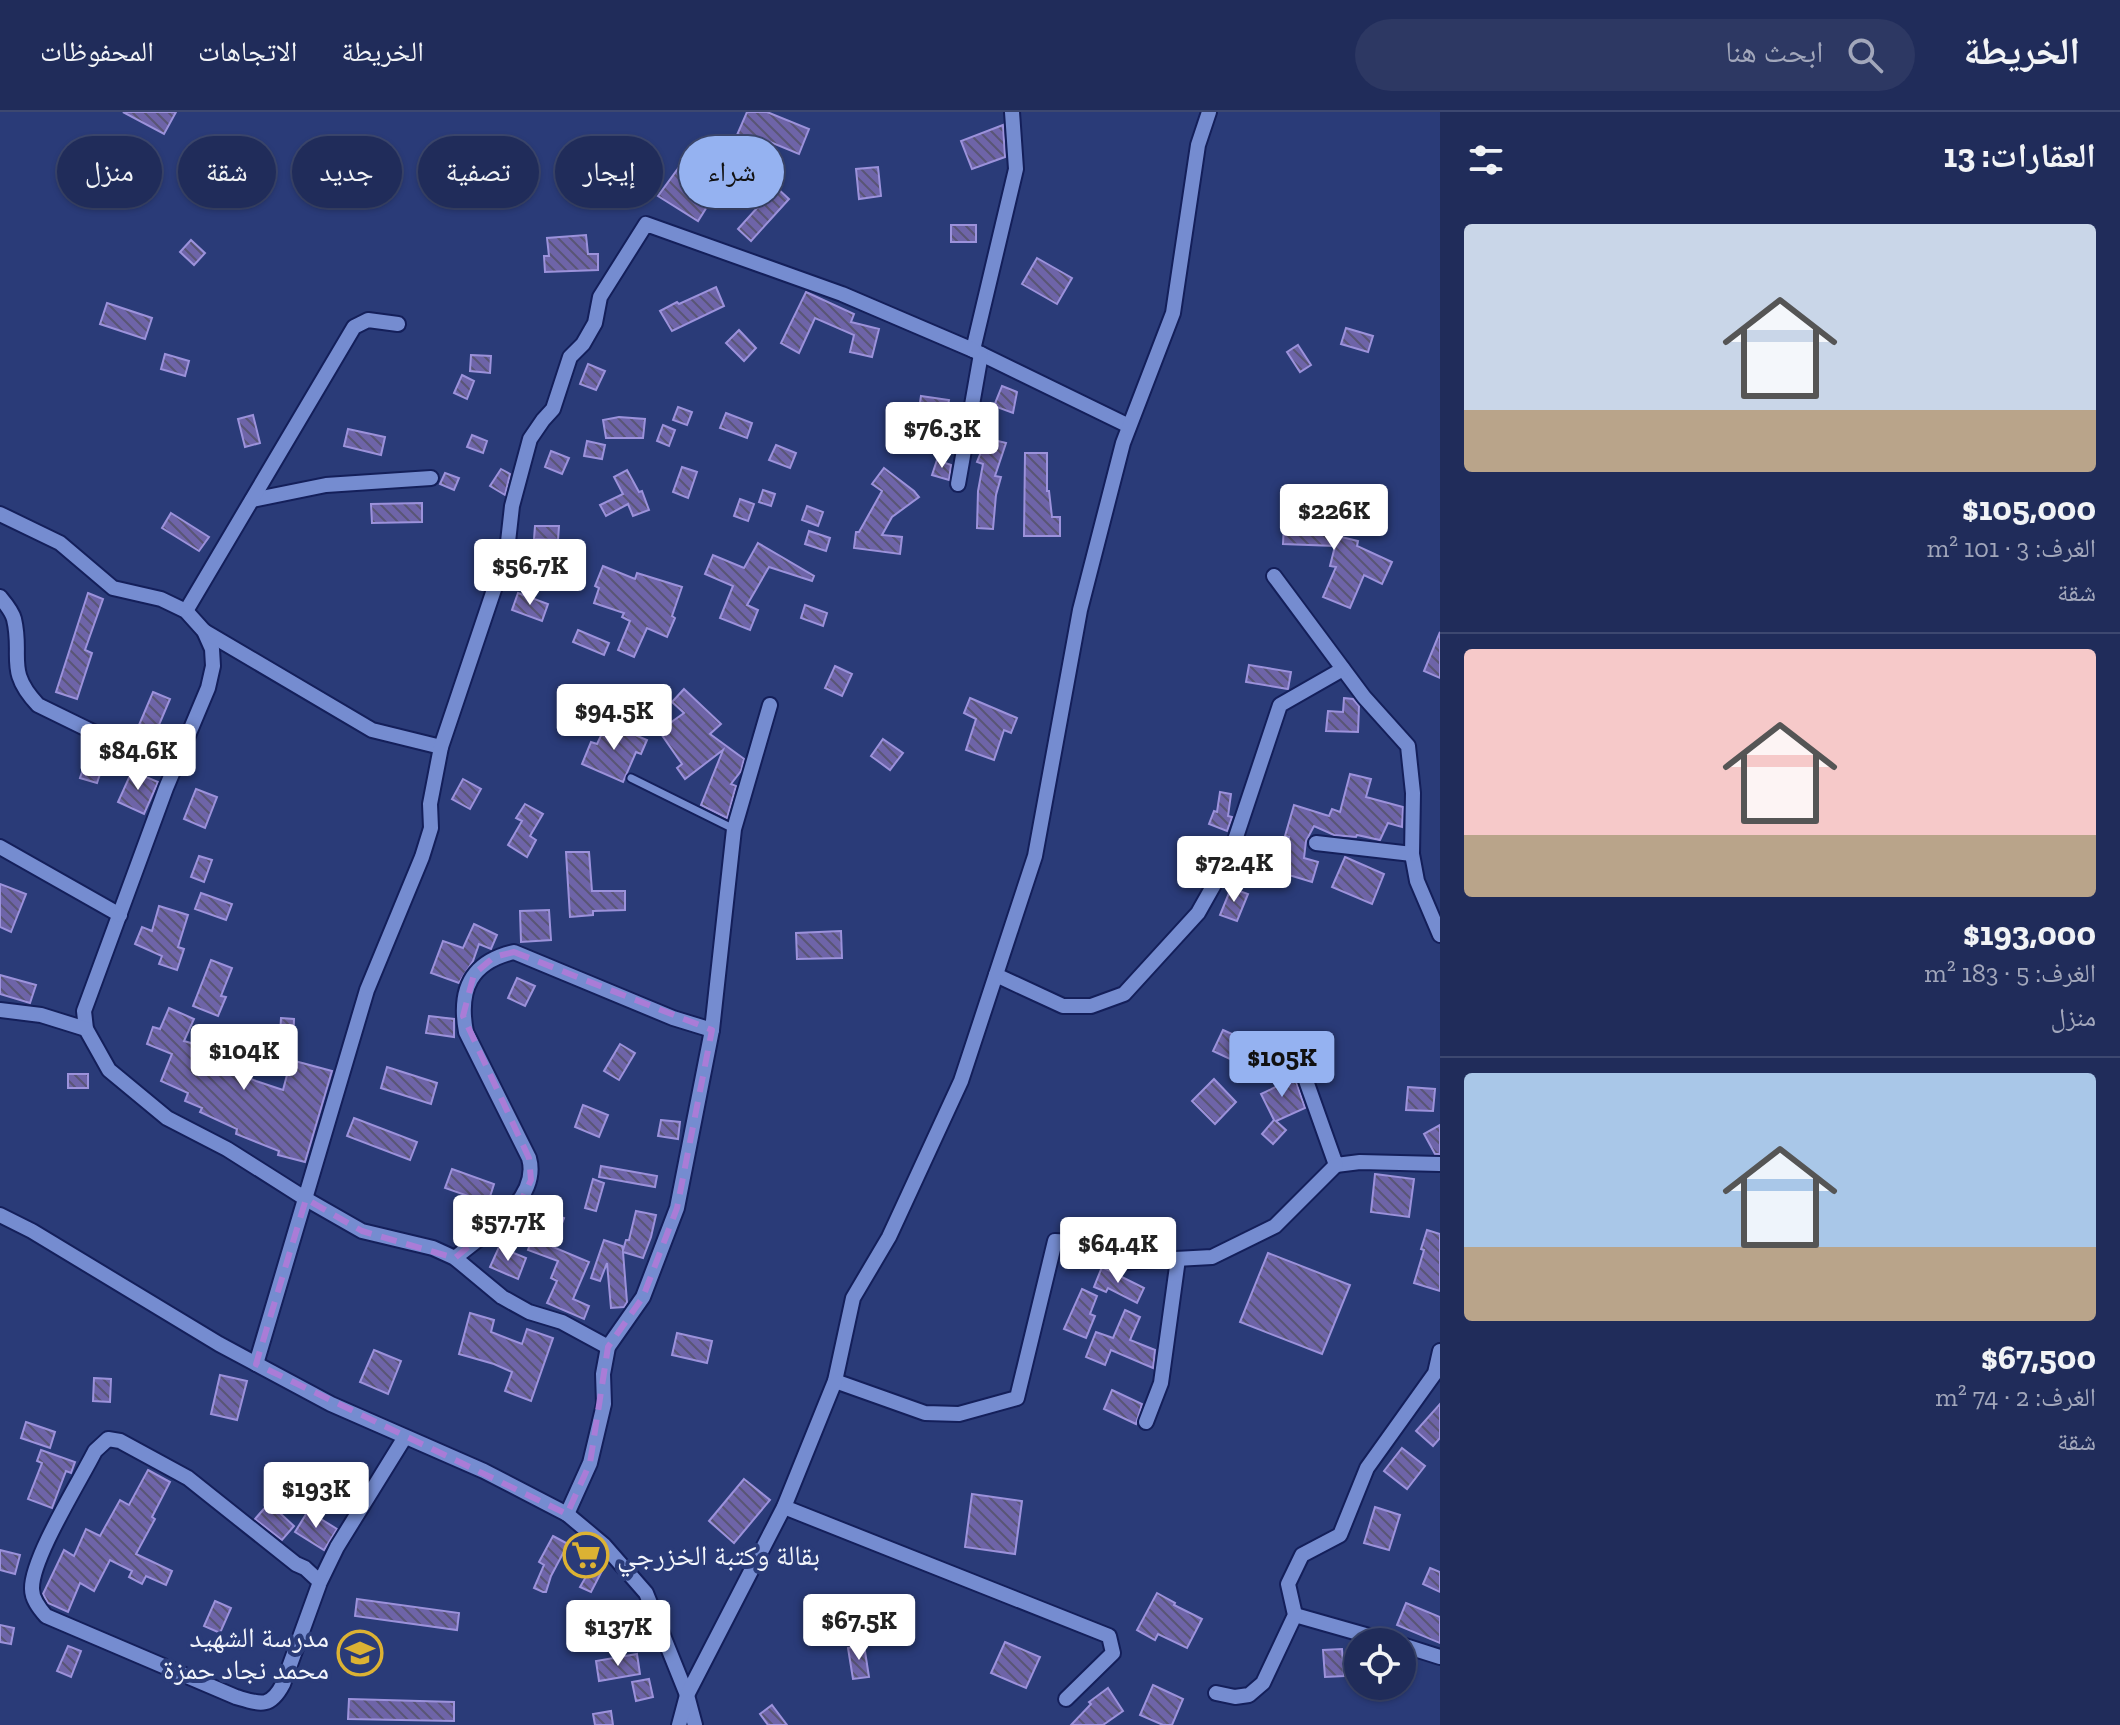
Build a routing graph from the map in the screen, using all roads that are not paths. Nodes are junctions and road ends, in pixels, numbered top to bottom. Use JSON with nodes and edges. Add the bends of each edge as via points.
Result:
{"nodes":[{"id":1,"x":1012,"y":112,"type":"edge"},
{"id":2,"x":1209,"y":112,"type":"edge"},
{"id":3,"x":398,"y":324,"type":"dead end"},
{"id":4,"x":977,"y":352,"type":"junction"},
{"id":5,"x":1129,"y":426,"type":"junction"},
{"id":6,"x":431,"y":478,"type":"dead end"},
{"id":7,"x":958,"y":484,"type":"dead end"},
{"id":8,"x":252,"y":500,"type":"junction"},
{"id":9,"x":0,"y":514,"type":"edge"},
{"id":10,"x":1274,"y":576,"type":"dead end"},
{"id":11,"x":0,"y":597,"type":"edge"},
{"id":12,"x":186,"y":611,"type":"junction"},
{"id":13,"x":204,"y":631,"type":"junction"},
{"id":14,"x":1343,"y":669,"type":"junction"},
{"id":15,"x":770,"y":705,"type":"dead end"},
{"id":16,"x":441,"y":747,"type":"junction"},
{"id":17,"x":173,"y":771,"type":"junction"},
{"id":18,"x":631,"y":778,"type":"dead end"},
{"id":19,"x":734,"y":829,"type":"junction"},
{"id":20,"x":1316,"y":843,"type":"dead end"},
{"id":21,"x":0,"y":847,"type":"edge"},
{"id":22,"x":1412,"y":854,"type":"junction"},
{"id":23,"x":120,"y":915,"type":"junction"},
{"id":24,"x":1440,"y":935,"type":"edge"},
{"id":25,"x":996,"y":975,"type":"junction"},
{"id":26,"x":0,"y":1010,"type":"edge"},
{"id":27,"x":86,"y":1029,"type":"junction"},
{"id":28,"x":712,"y":1030,"type":"junction"},
{"id":29,"x":1299,"y":1061,"type":"dead end"},
{"id":30,"x":1440,"y":1164,"type":"edge"},
{"id":31,"x":1336,"y":1165,"type":"junction"},
{"id":32,"x":306,"y":1199,"type":"junction"},
{"id":33,"x":0,"y":1215,"type":"edge"},
{"id":34,"x":455,"y":1258,"type":"junction"},
{"id":35,"x":1178,"y":1259,"type":"junction"},
{"id":36,"x":608,"y":1347,"type":"junction"},
{"id":37,"x":1440,"y":1351,"type":"edge"},
{"id":38,"x":256,"y":1364,"type":"junction"},
{"id":39,"x":835,"y":1381,"type":"junction"},
{"id":40,"x":1146,"y":1422,"type":"dead end"},
{"id":41,"x":405,"y":1437,"type":"junction"},
{"id":42,"x":784,"y":1507,"type":"junction"},
{"id":43,"x":567,"y":1514,"type":"junction"},
{"id":44,"x":320,"y":1582,"type":"junction"},
{"id":45,"x":1295,"y":1615,"type":"junction"},
{"id":46,"x":1344,"y":1629,"type":"edge"},
{"id":47,"x":1416,"y":1649,"type":"edge"},
{"id":48,"x":1440,"y":1657,"type":"edge"},
{"id":49,"x":1216,"y":1693,"type":"dead end"},
{"id":50,"x":687,"y":1695,"type":"junction"},
{"id":51,"x":1066,"y":1699,"type":"dead end"},
{"id":52,"x":679,"y":1725,"type":"edge"},
{"id":53,"x":695,"y":1725,"type":"edge"}],
"edges":[{"from":1,"to":4,"type":"street","via":[[1016,169]]},
{"from":2,"to":5,"type":"street","via":[[1198,145],[1173,313]]},
{"from":3,"to":8,"type":"street","via":[[368,320],[354,327]]},
{"from":4,"to":5,"type":"street"},
{"from":4,"to":7,"type":"street"},
{"from":4,"to":16,"type":"street","via":[[842,294],[646,224],[600,297],[595,323],[570,357],[553,409],[530,439],[512,506],[507,551]]},
{"from":5,"to":25,"type":"street","via":[[1080,610],[1035,856]]},
{"from":6,"to":8,"type":"street","via":[[326,485]]},
{"from":8,"to":12,"type":"street"},
{"from":9,"to":12,"type":"street","via":[[60,543],[113,588]]},
{"from":10,"to":14,"type":"street"},
{"from":11,"to":17,"type":"street","via":[[14,617],[23,688],[38,705]]},
{"from":12,"to":13,"type":"street"},
{"from":13,"to":16,"type":"street","via":[[372,730]]},
{"from":13,"to":17,"type":"street","via":[[213,666]]},
{"from":14,"to":22,"type":"street","via":[[1408,746]]},
{"from":14,"to":25,"type":"street","via":[[1280,705],[1229,858],[1198,913],[1124,994],[1091,1006],[1063,1006]]},
{"from":15,"to":19,"type":"street"},
{"from":16,"to":32,"type":"street","via":[[431,828],[367,990]]},
{"from":17,"to":23,"type":"street"},
{"from":18,"to":19,"type":"lane"},
{"from":19,"to":28,"type":"street"},
{"from":20,"to":22,"type":"street"},
{"from":21,"to":23,"type":"street"},
{"from":22,"to":24,"type":"street","via":[[1417,881]]},
{"from":23,"to":27,"type":"street","via":[[84,1011]]},
{"from":25,"to":39,"type":"street","via":[[961,1081],[889,1237],[853,1298]]},
{"from":26,"to":27,"type":"street"},
{"from":27,"to":32,"type":"street","via":[[109,1070],[167,1118]]},
{"from":28,"to":34,"type":"street","via":[[514,952],[494,957],[474,974],[464,994],[466,1032],[529,1158],[531,1180],[520,1203]]},
{"from":28,"to":36,"type":"street","via":[[677,1208],[643,1297]]},
{"from":29,"to":31,"type":"street"},
{"from":30,"to":31,"type":"street"},
{"from":31,"to":35,"type":"street","via":[[1275,1226],[1212,1257]]},
{"from":32,"to":34,"type":"street","via":[[362,1231]]},
{"from":32,"to":38,"type":"street"},
{"from":33,"to":38,"type":"street"},
{"from":34,"to":36,"type":"street","via":[[502,1297]]},
{"from":35,"to":39,"type":"street","via":[[1121,1262],[1055,1241],[1017,1398],[959,1414],[925,1413]]},
{"from":35,"to":40,"type":"street","via":[[1161,1383]]},
{"from":36,"to":43,"type":"street","via":[[604,1404],[590,1463]]},
{"from":37,"to":45,"type":"street","via":[[1435,1373],[1367,1468],[1340,1535],[1302,1555],[1288,1584]]},
{"from":38,"to":41,"type":"street"},
{"from":39,"to":42,"type":"street"},
{"from":41,"to":43,"type":"street"},
{"from":41,"to":44,"type":"street"},
{"from":42,"to":50,"type":"street"},
{"from":42,"to":51,"type":"street","via":[[1109,1636],[1113,1653]]},
{"from":43,"to":50,"type":"street","via":[[604,1545],[646,1593]]},
{"from":44,"to":44,"type":"street","via":[[188,1478],[108,1439],[95,1451],[34,1567],[32,1591],[46,1616],[257,1703],[277,1696]]},
{"from":45,"to":46,"type":"street"},
{"from":45,"to":49,"type":"street","via":[[1263,1683],[1249,1695]]},
{"from":47,"to":48,"type":"street"},
{"from":50,"to":52,"type":"street"},
{"from":50,"to":53,"type":"street"}]}
